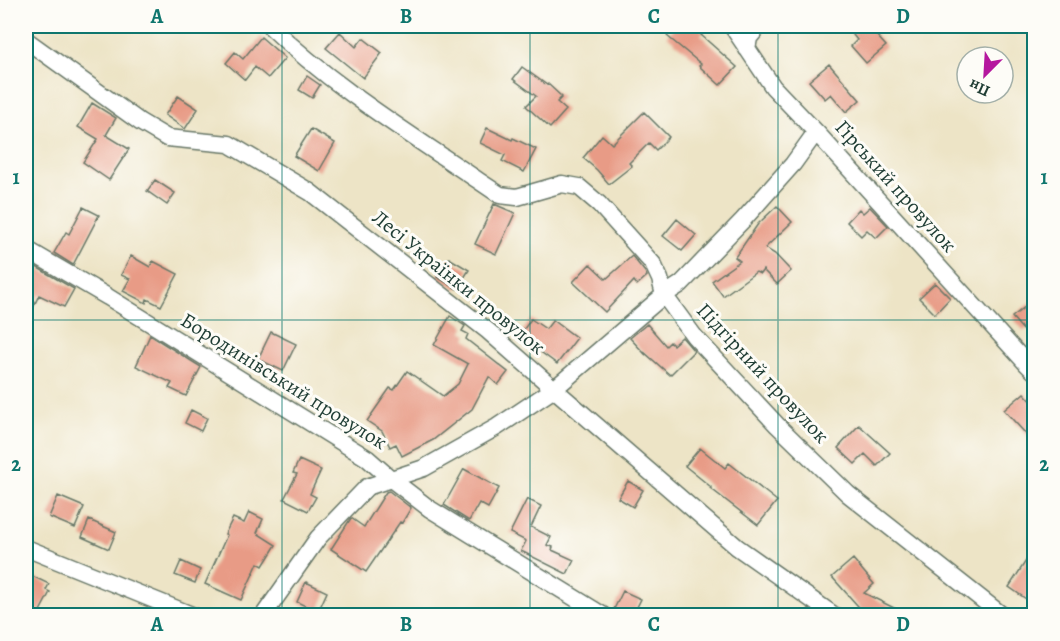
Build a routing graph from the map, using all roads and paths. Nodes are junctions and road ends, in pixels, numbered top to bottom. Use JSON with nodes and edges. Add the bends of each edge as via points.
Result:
{"nodes":[{"id":1,"x":270,"y":26,"type":"edge"},
{"id":2,"x":732,"y":26,"type":"edge"},
{"id":3,"x":750,"y":35,"type":"edge"},
{"id":4,"x":26,"y":40,"type":"edge"},
{"id":5,"x":816,"y":132,"type":"junction"},
{"id":6,"x":26,"y":249,"type":"edge"},
{"id":7,"x":664,"y":295,"type":"junction"},
{"id":8,"x":1035,"y":371,"type":"edge"},
{"id":9,"x":554,"y":389,"type":"junction"},
{"id":10,"x":391,"y":479,"type":"junction"},
{"id":11,"x":26,"y":548,"type":"edge"},
{"id":12,"x":194,"y":615,"type":"edge"},
{"id":13,"x":263,"y":615,"type":"edge"},
{"id":14,"x":604,"y":615,"type":"edge"},
{"id":15,"x":835,"y":615,"type":"edge"},
{"id":16,"x":1003,"y":615,"type":"edge"}],
"edges":[{"from":1,"to":7,"type":"street","name":"Підгірний провулок","via":[[344,89],[500,195],[517,197],[562,184],[579,188],[599,204],[653,264]]},
{"from":2,"to":3,"type":"street","name":"Гірський провулок"},
{"from":3,"to":5,"type":"street","name":"Гірський провулок","via":[[773,87]]},
{"from":4,"to":9,"type":"street","name":"Лесі Українки провулок","via":[[166,138],[229,144],[310,192],[488,331]]},
{"from":5,"to":7,"type":"street","via":[[743,220],[681,284]]},
{"from":5,"to":8,"type":"street","name":"Гірський провулок"},
{"from":6,"to":10,"type":"street","name":"Бородинівський провулок","via":[[367,458]]},
{"from":7,"to":9,"type":"street"},
{"from":7,"to":16,"type":"street","name":"Підгірний провулок","via":[[694,336],[848,494]]},
{"from":9,"to":10,"type":"street","via":[[424,468]]},
{"from":9,"to":15,"type":"street","name":"Лесі Українки провулок","via":[[737,547]]},
{"from":10,"to":13,"type":"street","via":[[367,487],[318,538]]},
{"from":10,"to":14,"type":"street","name":"Бородинівський провулок","via":[[430,508]]},
{"from":11,"to":12,"type":"street"}]}
